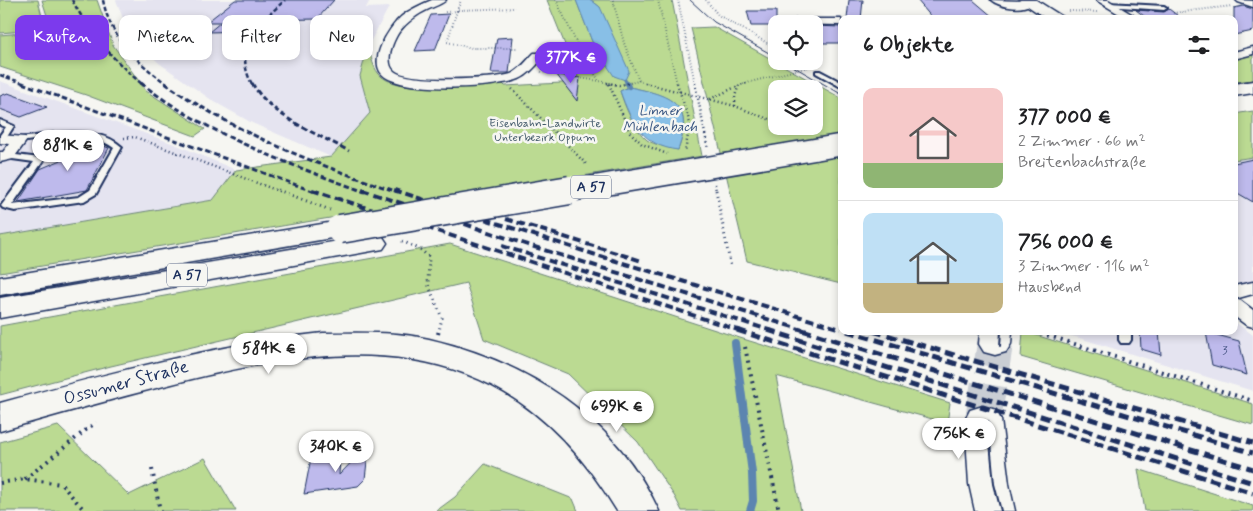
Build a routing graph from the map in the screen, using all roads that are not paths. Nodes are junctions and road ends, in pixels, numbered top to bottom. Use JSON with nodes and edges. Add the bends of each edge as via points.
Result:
{"nodes":[{"id":1,"x":441,"y":0,"type":"edge"},
{"id":2,"x":996,"y":0,"type":"edge"},
{"id":3,"x":1241,"y":0,"type":"edge"},
{"id":4,"x":1029,"y":3,"type":"edge"},
{"id":5,"x":1104,"y":3,"type":"edge"},
{"id":6,"x":1253,"y":4,"type":"edge"},
{"id":7,"x":1164,"y":8,"type":"dead end"},
{"id":8,"x":1123,"y":13,"type":"road end"},
{"id":9,"x":1060,"y":14,"type":"edge"},
{"id":10,"x":838,"y":22,"type":"edge"},
{"id":11,"x":823,"y":23,"type":"edge"},
{"id":12,"x":1253,"y":50,"type":"edge"},
{"id":13,"x":1238,"y":55,"type":"edge"},
{"id":14,"x":538,"y":56,"type":"dead end"},
{"id":15,"x":818,"y":72,"type":"dead end"},
{"id":16,"x":838,"y":83,"type":"edge"},
{"id":17,"x":1253,"y":87,"type":"edge"},
{"id":18,"x":1238,"y":89,"type":"edge"},
{"id":19,"x":1253,"y":101,"type":"edge"},
{"id":20,"x":1238,"y":103,"type":"edge"},
{"id":21,"x":0,"y":122,"type":"edge"},
{"id":22,"x":1,"y":139,"type":"edge"},
{"id":23,"x":20,"y":140,"type":"junction"},
{"id":24,"x":838,"y":145,"type":"edge"},
{"id":25,"x":4,"y":156,"type":"edge"},
{"id":26,"x":838,"y":163,"type":"edge"},
{"id":27,"x":0,"y":286,"type":"edge"},
{"id":28,"x":1253,"y":288,"type":"edge"},
{"id":29,"x":1238,"y":292,"type":"edge"},
{"id":30,"x":0,"y":308,"type":"edge"},
{"id":31,"x":1238,"y":309,"type":"edge"},
{"id":32,"x":1253,"y":320,"type":"edge"},
{"id":33,"x":0,"y":417,"type":"edge"},
{"id":34,"x":983,"y":420,"type":"tunnel mouth"},
{"id":35,"x":995,"y":504,"type":"edge"},
{"id":36,"x":639,"y":511,"type":"edge"}],
"edges":[{"from":1,"to":14,"type":"street","via":[[413,13],[394,31],[383,59],[391,75],[422,82],[494,81],[514,77]]},
{"from":2,"to":4,"type":"street","via":[[1006,4]]},
{"from":3,"to":6,"type":"street"},
{"from":4,"to":9,"type":"main road"},
{"from":5,"to":7,"type":"lane"},
{"from":5,"to":8,"type":"street"},
{"from":10,"to":11,"type":"street"},
{"from":12,"to":13,"type":"street"},
{"from":15,"to":16,"type":"lane"},
{"from":17,"to":18,"type":"main road"},
{"from":19,"to":20,"type":"main road"},
{"from":21,"to":22,"type":"lane","via":[[10,126]]},
{"from":22,"to":23,"type":"street"},
{"from":23,"to":25,"type":"street"},
{"from":23,"to":25,"type":"lane","via":[[90,134],[118,146],[94,192],[81,199],[16,208],[6,206],[40,160]]},
{"from":24,"to":27,"type":"main road","number":"A 57","bridge":true,"via":[[338,221]]},
{"from":26,"to":30,"type":"main road","number":"A 57"},
{"from":28,"to":29,"type":"street"},
{"from":31,"to":32,"type":"street"},
{"from":33,"to":36,"type":"main road","name":"Ossumer Straße","via":[[216,360],[275,349],[340,343],[421,349],[467,361],[505,377],[541,399],[573,424],[602,455]]},
{"from":34,"to":35,"type":"main road","via":[[984,449]]}]}
